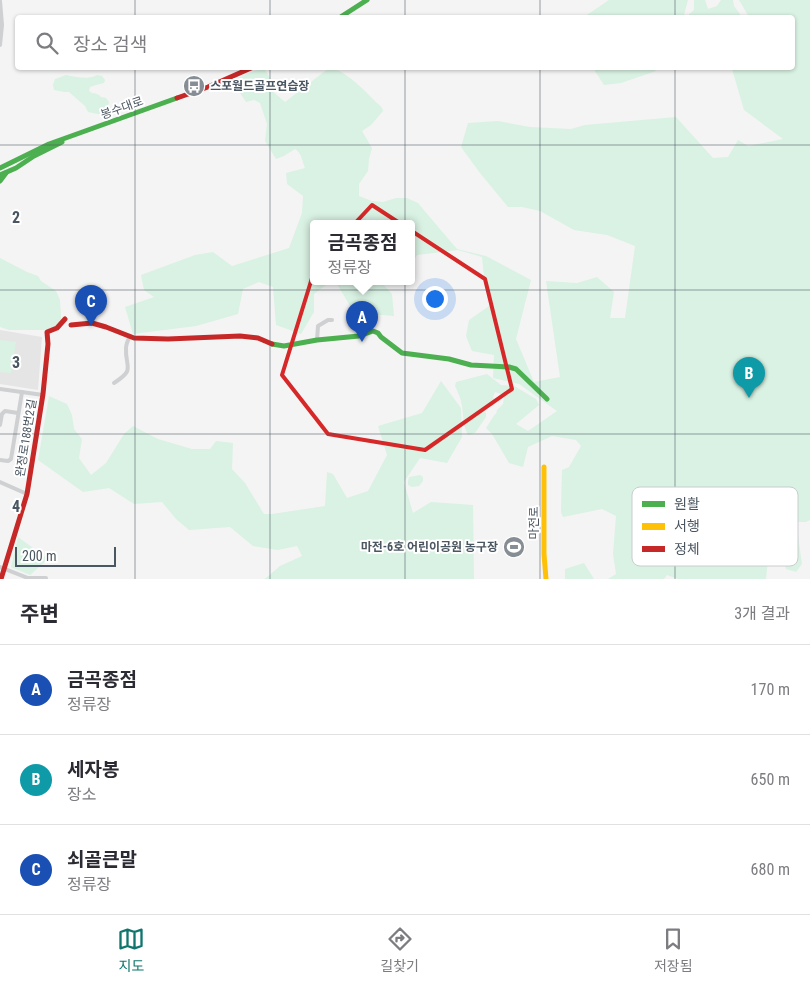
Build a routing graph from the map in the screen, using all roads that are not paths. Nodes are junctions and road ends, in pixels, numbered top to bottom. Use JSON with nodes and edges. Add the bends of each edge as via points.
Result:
{"nodes":[{"id":1,"x":367,"y":0,"type":"edge"},
{"id":2,"x":0,"y":1,"type":"edge"},
{"id":3,"x":344,"y":15,"type":"edge"},
{"id":4,"x":0,"y":45,"type":"edge"},
{"id":5,"x":238,"y":70,"type":"edge"},
{"id":6,"x":246,"y":70,"type":"edge"},
{"id":7,"x":237,"y":74,"type":"junction"},
{"id":8,"x":75,"y":135,"type":"junction"},
{"id":9,"x":27,"y":155,"type":"junction"},
{"id":10,"x":0,"y":168,"type":"edge"},
{"id":11,"x":7,"y":172,"type":"junction"},
{"id":12,"x":0,"y":175,"type":"edge"},
{"id":13,"x":0,"y":181,"type":"edge"},
{"id":14,"x":65,"y":320,"type":"dead end"},
{"id":15,"x":332,"y":320,"type":"dead end"},
{"id":16,"x":71,"y":324,"type":"dead end"},
{"id":17,"x":130,"y":336,"type":"junction"},
{"id":18,"x":317,"y":340,"type":"junction"},
{"id":19,"x":114,"y":384,"type":"dead end"},
{"id":20,"x":0,"y":388,"type":"edge"},
{"id":21,"x":22,"y":392,"type":"junction"},
{"id":22,"x":43,"y":395,"type":"junction"},
{"id":23,"x":547,"y":399,"type":"dead end"},
{"id":24,"x":18,"y":413,"type":"junction"},
{"id":25,"x":0,"y":425,"type":"edge"},
{"id":26,"x":0,"y":460,"type":"edge"},
{"id":27,"x":544,"y":467,"type":"dead end"},
{"id":28,"x":0,"y":482,"type":"edge"},
{"id":29,"x":26,"y":494,"type":"junction"},
{"id":30,"x":2,"y":569,"type":"edge"},
{"id":31,"x":46,"y":578,"type":"edge"},
{"id":32,"x":2,"y":579,"type":"edge"},
{"id":33,"x":546,"y":579,"type":"edge"}],
"edges":[{"from":1,"to":3,"type":"street"},
{"from":2,"to":4,"type":"street"},
{"from":5,"to":7,"type":"street"},
{"from":6,"to":7,"type":"street","name":"봉수대로"},
{"from":7,"to":8,"type":"street","name":"봉수대로"},
{"from":8,"to":9,"type":"street","name":"봉수대로"},
{"from":8,"to":11,"type":"street"},
{"from":9,"to":10,"type":"street","name":"봉수대로"},
{"from":9,"to":11,"type":"street"},
{"from":11,"to":12,"type":"street"},
{"from":11,"to":13,"type":"street"},
{"from":14,"to":22,"type":"street","name":"완정로188번2길","via":[[47,332]]},
{"from":15,"to":18,"type":"street","via":[[318,326]]},
{"from":16,"to":17,"type":"street","via":[[106,326]]},
{"from":17,"to":18,"type":"street","via":[[168,339],[240,336],[284,346]]},
{"from":17,"to":19,"type":"street","via":[[126,349],[128,369]]},
{"from":18,"to":23,"type":"street","via":[[375,332],[402,353],[471,365],[516,368]]},
{"from":20,"to":21,"type":"street"},
{"from":21,"to":22,"type":"street"},
{"from":21,"to":24,"type":"street"},
{"from":22,"to":29,"type":"street","name":"완정로188번2길"},
{"from":24,"to":25,"type":"street","via":[[5,411]]},
{"from":24,"to":26,"type":"street","via":[[11,459]]},
{"from":27,"to":33,"type":"street","name":"마전로"},
{"from":28,"to":29,"type":"street"},
{"from":29,"to":30,"type":"street","name":"완정로188번2길"},
{"from":30,"to":31,"type":"street","via":[[28,578]]},
{"from":30,"to":32,"type":"street","name":"완정로188번2길"}]}
